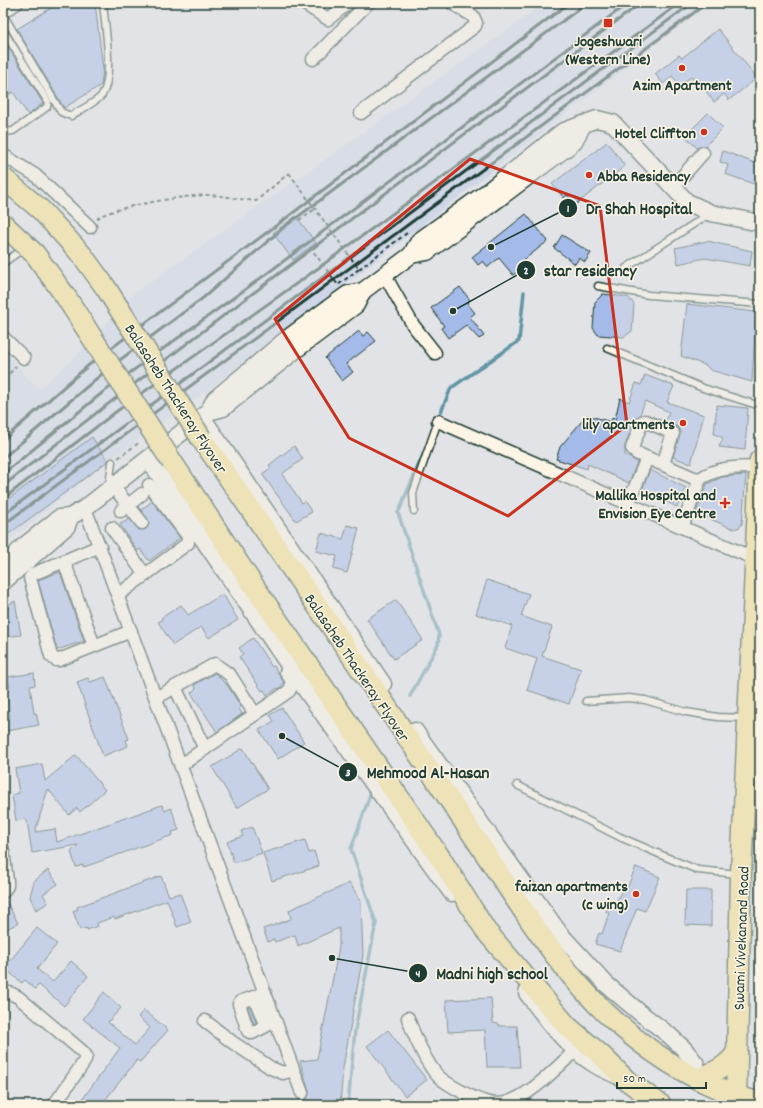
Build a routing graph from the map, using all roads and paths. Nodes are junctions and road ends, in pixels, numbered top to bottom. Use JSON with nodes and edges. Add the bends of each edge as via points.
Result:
{"nodes":[{"id":1,"x":17,"y":3,"type":"edge"},
{"id":2,"x":103,"y":3,"type":"edge"},
{"id":3,"x":303,"y":3,"type":"edge"},
{"id":4,"x":348,"y":3,"type":"edge"},
{"id":5,"x":368,"y":3,"type":"edge"},
{"id":6,"x":452,"y":3,"type":"edge"},
{"id":7,"x":3,"y":13,"type":"edge"},
{"id":8,"x":3,"y":30,"type":"edge"},
{"id":9,"x":313,"y":59,"type":"dead end"},
{"id":10,"x":361,"y":113,"type":"dead end"},
{"id":11,"x":3,"y":132,"type":"edge"},
{"id":12,"x":703,"y":153,"type":"dead end"},
{"id":13,"x":3,"y":155,"type":"edge"},
{"id":14,"x":3,"y":178,"type":"edge"},
{"id":15,"x":673,"y":188,"type":"junction"},
{"id":16,"x":315,"y":209,"type":"junction"},
{"id":17,"x":711,"y":213,"type":"junction"},
{"id":18,"x":299,"y":220,"type":"dead end"},
{"id":19,"x":3,"y":224,"type":"edge"},
{"id":20,"x":760,"y":224,"type":"edge"},
{"id":21,"x":90,"y":227,"type":"joint"},
{"id":22,"x":407,"y":233,"type":"dead end"},
{"id":23,"x":3,"y":234,"type":"edge"},
{"id":24,"x":310,"y":247,"type":"dead end"},
{"id":25,"x":23,"y":249,"type":"junction"},
{"id":26,"x":3,"y":263,"type":"edge"},
{"id":27,"x":626,"y":268,"type":"dead end"},
{"id":28,"x":359,"y":269,"type":"junction"},
{"id":29,"x":384,"y":274,"type":"junction"},
{"id":30,"x":598,"y":286,"type":"dead end"},
{"id":31,"x":760,"y":304,"type":"edge"},
{"id":32,"x":74,"y":322,"type":"dead end"},
{"id":33,"x":3,"y":337,"type":"edge"},
{"id":34,"x":608,"y":348,"type":"dead end"},
{"id":35,"x":435,"y":353,"type":"dead end"},
{"id":36,"x":24,"y":358,"type":"joint"},
{"id":37,"x":3,"y":376,"type":"edge"},
{"id":38,"x":760,"y":406,"type":"edge"},
{"id":39,"x":211,"y":413,"type":"junction"},
{"id":40,"x":438,"y":421,"type":"joint"},
{"id":41,"x":141,"y":441,"type":"dead end"},
{"id":42,"x":647,"y":458,"type":"junction"},
{"id":43,"x":149,"y":460,"type":"junction"},
{"id":44,"x":760,"y":460,"type":"edge"},
{"id":45,"x":112,"y":462,"type":"joint"},
{"id":46,"x":663,"y":464,"type":"junction"},
{"id":47,"x":760,"y":467,"type":"edge"},
{"id":48,"x":700,"y":479,"type":"junction"},
{"id":49,"x":110,"y":488,"type":"junction"},
{"id":50,"x":628,"y":504,"type":"junction"},
{"id":51,"x":84,"y":508,"type":"junction"},
{"id":52,"x":124,"y":508,"type":"junction"},
{"id":53,"x":414,"y":511,"type":"dead end"},
{"id":54,"x":70,"y":517,"type":"junction"},
{"id":55,"x":142,"y":523,"type":"dead end"},
{"id":56,"x":112,"y":528,"type":"dead end"},
{"id":57,"x":682,"y":528,"type":"junction"},
{"id":58,"x":100,"y":546,"type":"junction"},
{"id":59,"x":758,"y":560,"type":"edge"},
{"id":60,"x":64,"y":561,"type":"junction"},
{"id":61,"x":3,"y":567,"type":"edge"},
{"id":62,"x":145,"y":575,"type":"junction"},
{"id":63,"x":3,"y":582,"type":"edge"},
{"id":64,"x":757,"y":585,"type":"edge"},
{"id":65,"x":118,"y":595,"type":"junction"},
{"id":66,"x":131,"y":631,"type":"junction"},
{"id":67,"x":259,"y":633,"type":"dead end"},
{"id":68,"x":94,"y":646,"type":"junction"},
{"id":69,"x":175,"y":687,"type":"junction"},
{"id":70,"x":156,"y":698,"type":"junction"},
{"id":71,"x":586,"y":701,"type":"dead end"},
{"id":72,"x":255,"y":714,"type":"junction"},
{"id":73,"x":748,"y":719,"type":"junction"},
{"id":74,"x":205,"y":748,"type":"junction"},
{"id":75,"x":181,"y":765,"type":"junction"},
{"id":76,"x":517,"y":786,"type":"dead end"},
{"id":77,"x":3,"y":850,"type":"edge"},
{"id":78,"x":741,"y":874,"type":"junction"},
{"id":79,"x":3,"y":892,"type":"edge"},
{"id":80,"x":3,"y":994,"type":"edge"},
{"id":81,"x":408,"y":1018,"type":"dead end"},
{"id":82,"x":205,"y":1021,"type":"dead end"},
{"id":83,"x":576,"y":1050,"type":"junction"},
{"id":84,"x":737,"y":1052,"type":"junction"},
{"id":85,"x":293,"y":1070,"type":"junction"},
{"id":86,"x":697,"y":1079,"type":"junction"},
{"id":87,"x":625,"y":1080,"type":"junction"},
{"id":88,"x":302,"y":1093,"type":"dead end"},
{"id":89,"x":737,"y":1101,"type":"edge"},
{"id":90,"x":760,"y":1103,"type":"edge"},
{"id":91,"x":54,"y":1105,"type":"edge"},
{"id":92,"x":661,"y":1105,"type":"edge"}],
"edges":[{"from":1,"to":7,"type":"street"},
{"from":2,"to":7,"type":"lane","via":[[108,73],[106,87],[101,97],[71,116],[61,112]]},
{"from":3,"to":4,"type":"street","via":[[328,19]]},
{"from":5,"to":9,"type":"street"},
{"from":6,"to":10,"type":"street","via":[[473,16],[475,26]]},
{"from":8,"to":11,"type":"lane","via":[[48,102],[47,107],[13,131]]},
{"from":12,"to":15,"type":"street"},
{"from":13,"to":21,"type":"street","via":[[35,175]]},
{"from":14,"to":86,"type":"main road","name":"Balasaheb Thackeray Flyover","bridge":true,"via":[[40,210],[82,255],[106,288],[201,438],[433,775],[546,945],[616,1023],[656,1054]]},
{"from":15,"to":17,"type":"street","via":[[687,202]]},
{"from":15,"to":29,"type":"street","via":[[613,123],[597,119],[562,132],[515,178],[452,225],[427,252],[411,255]]},
{"from":16,"to":18,"type":"path"},
{"from":16,"to":21,"type":"path","bridge":true,"via":[[289,173],[256,201],[209,195],[180,196],[100,216]]},
{"from":16,"to":28,"type":"path","bridge":true},
{"from":17,"to":20,"type":"street"},
{"from":17,"to":27,"type":"lane"},
{"from":19,"to":87,"type":"main road","bridge":true,"via":[[35,254],[66,297],[245,573],[441,859],[486,931],[567,1026]]},
{"from":22,"to":28,"type":"path"},
{"from":23,"to":25,"type":"street"},
{"from":24,"to":28,"type":"path","bridge":true,"via":[[338,285]]},
{"from":25,"to":26,"type":"lane"},
{"from":25,"to":32,"type":"street"},
{"from":29,"to":35,"type":"street","via":[[413,325]]},
{"from":29,"to":39,"type":"street","via":[[362,291],[356,305],[327,318],[278,355]]},
{"from":30,"to":31,"type":"lane","via":[[649,295]]},
{"from":33,"to":36,"type":"street"},
{"from":34,"to":38,"type":"lane","via":[[703,388]]},
{"from":36,"to":37,"type":"path","via":[[10,373]]},
{"from":39,"to":43,"type":"street"},
{"from":39,"to":86,"type":"street","via":[[422,742],[560,934],[606,984],[684,1049],[696,1064]]},
{"from":40,"to":50,"type":"street"},
{"from":40,"to":53,"type":"lane","via":[[413,493]]},
{"from":41,"to":45,"type":"path"},
{"from":42,"to":46,"type":"street"},
{"from":42,"to":46,"type":"street","via":[[632,448],[644,421],[672,432]]},
{"from":42,"to":50,"type":"street"},
{"from":43,"to":49,"type":"street"},
{"from":43,"to":83,"type":"street","via":[[308,693],[516,979],[558,1032]]},
{"from":44,"to":47,"type":"main road","name":"Swami Vivekanand Road"},
{"from":45,"to":49,"type":"lane"},
{"from":46,"to":48,"type":"street"},
{"from":47,"to":48,"type":"street","via":[[711,472]]},
{"from":47,"to":59,"type":"main road","name":"Swami Vivekanand Road"},
{"from":48,"to":57,"type":"street"},
{"from":49,"to":51,"type":"street"},
{"from":49,"to":52,"type":"street"},
{"from":50,"to":57,"type":"street"},
{"from":51,"to":54,"type":"street"},
{"from":51,"to":58,"type":"street"},
{"from":52,"to":55,"type":"street"},
{"from":52,"to":62,"type":"street","via":[[145,489],[188,536],[186,546]]},
{"from":54,"to":61,"type":"street","via":[[59,518]]},
{"from":54,"to":63,"type":"street","via":[[67,526]]},
{"from":56,"to":62,"type":"street"},
{"from":57,"to":59,"type":"street"},
{"from":58,"to":60,"type":"street"},
{"from":58,"to":65,"type":"street"},
{"from":59,"to":64,"type":"main road","name":"Swami Vivekanand Road"},
{"from":60,"to":68,"type":"street"},
{"from":60,"to":68,"type":"street","via":[[33,574],[30,578],[52,656],[60,660]]},
{"from":62,"to":65,"type":"street"},
{"from":64,"to":73,"type":"main road","name":"Swami Vivekanand Road"},
{"from":65,"to":66,"type":"street"},
{"from":66,"to":68,"type":"street"},
{"from":66,"to":70,"type":"street"},
{"from":67,"to":72,"type":"street","via":[[293,683],[290,691]]},
{"from":69,"to":70,"type":"street"},
{"from":69,"to":72,"type":"street","via":[[215,664],[230,675]]},
{"from":69,"to":74,"type":"street"},
{"from":70,"to":75,"type":"street"},
{"from":71,"to":73,"type":"lane","via":[[629,698],[712,716]]},
{"from":72,"to":74,"type":"street"},
{"from":73,"to":78,"type":"main road","name":"Swami Vivekanand Road"},
{"from":74,"to":75,"type":"street"},
{"from":75,"to":85,"type":"street","via":[[260,995]]},
{"from":76,"to":78,"type":"lane","via":[[620,838],[685,865],[698,870]]},
{"from":77,"to":79,"type":"street","via":[[7,886]]},
{"from":78,"to":84,"type":"main road","name":"Swami Vivekanand Road"},
{"from":80,"to":91,"type":"street","via":[[10,993],[18,997],[86,1056]]},
{"from":81,"to":83,"type":"street","via":[[414,1037],[438,1076],[453,1087],[484,1102],[505,1103],[524,1094]]},
{"from":82,"to":85,"type":"street","via":[[271,1068],[282,1072]]},
{"from":83,"to":87,"type":"street","via":[[592,1063]]},
{"from":84,"to":86,"type":"main road","via":[[726,1066]]},
{"from":84,"to":89,"type":"main road","name":"Swami Vivekanand Road"},
{"from":85,"to":88,"type":"street"},
{"from":86,"to":89,"type":"main road","name":"Balasaheb Thackeray Flyover"},
{"from":87,"to":92,"type":"main road"},
{"from":89,"to":90,"type":"main road","name":"Balasaheb Thackeray Flyover"}]}
